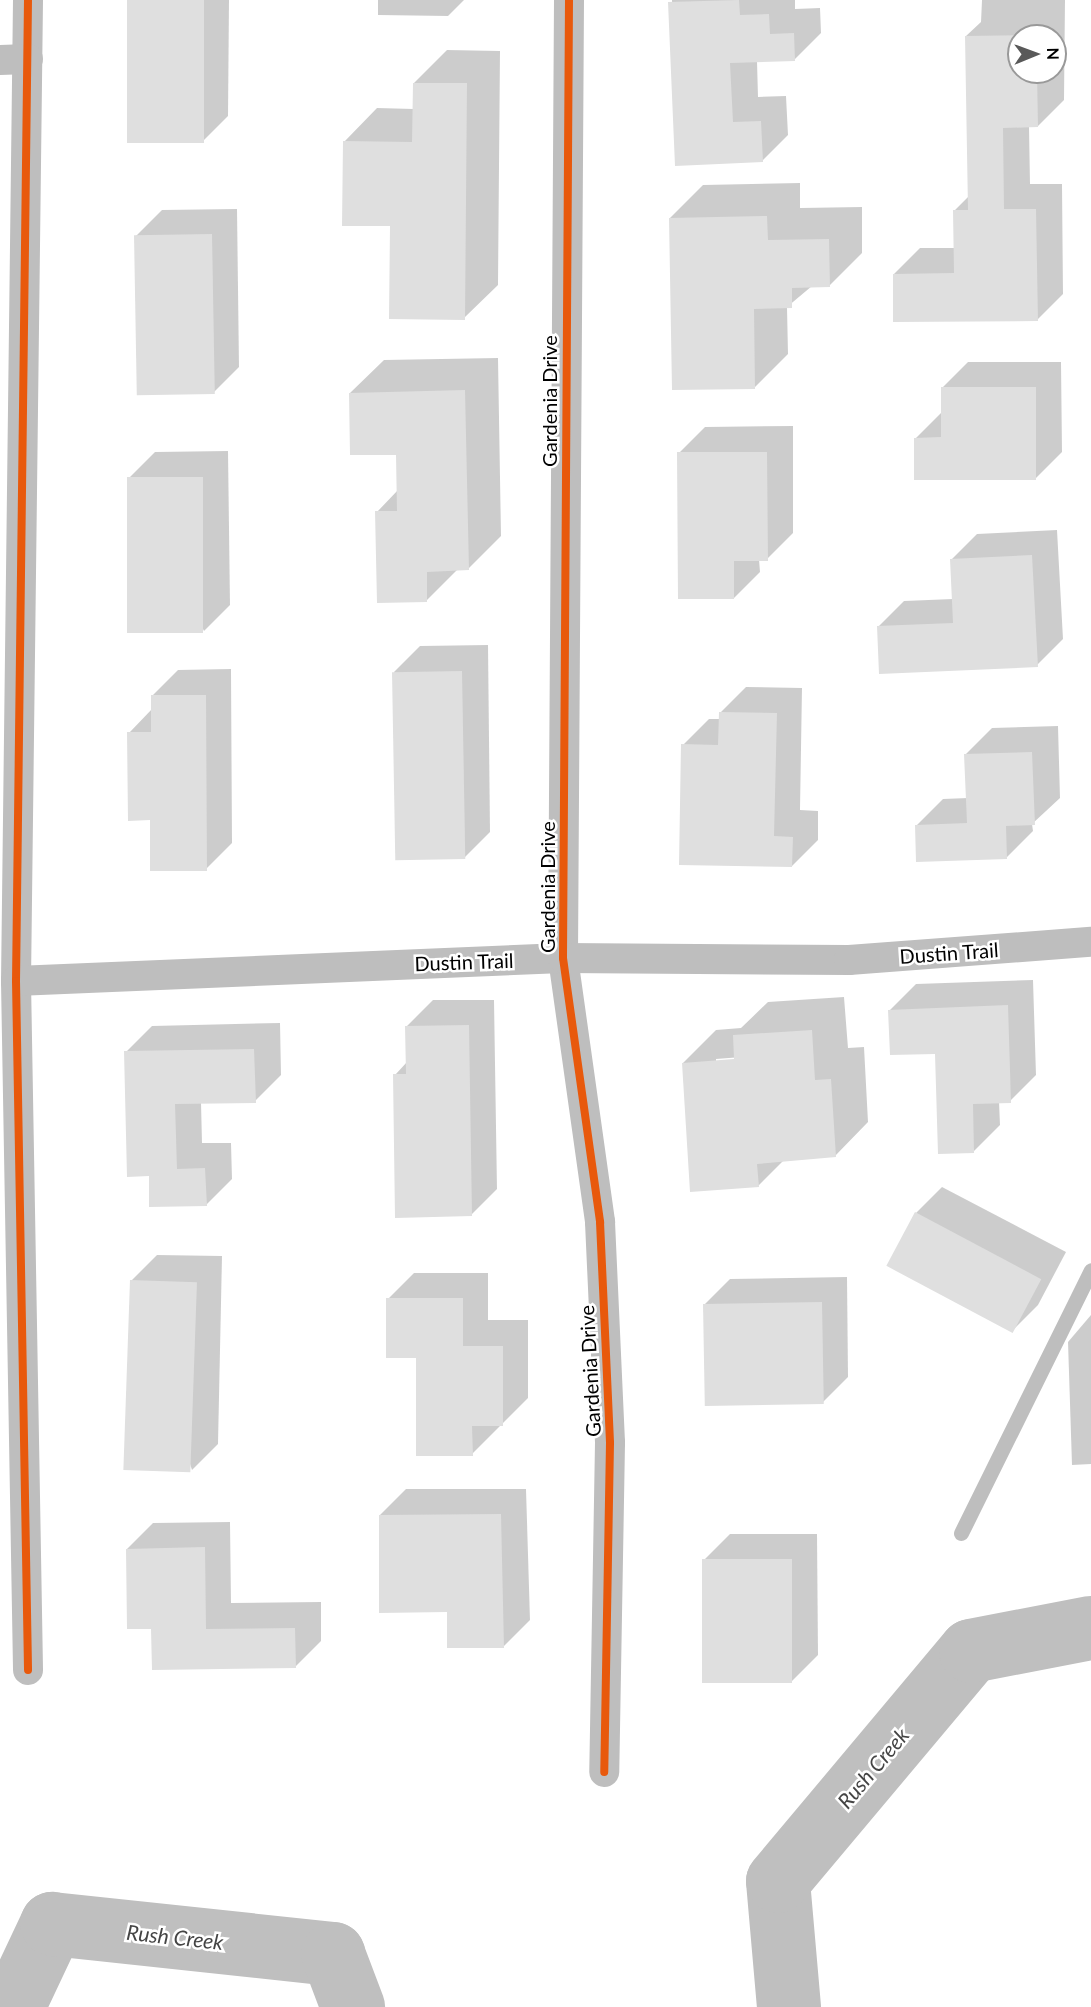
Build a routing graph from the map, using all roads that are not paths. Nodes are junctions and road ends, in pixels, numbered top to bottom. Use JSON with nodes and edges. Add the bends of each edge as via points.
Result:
{"nodes":[{"id":1,"x":28,"y":0,"type":"edge"},
{"id":2,"x":569,"y":0,"type":"edge"},
{"id":3,"x":14,"y":60,"type":"edge"},
{"id":4,"x":10,"y":664,"type":"edge"},
{"id":5,"x":1091,"y":942,"type":"edge"},
{"id":6,"x":563,"y":958,"type":"junction"},
{"id":7,"x":16,"y":981,"type":"junction"},
{"id":8,"x":1091,"y":1270,"type":"edge"},
{"id":9,"x":961,"y":1533,"type":"dead end"},
{"id":10,"x":28,"y":1670,"type":"dead end"},
{"id":11,"x":604,"y":1772,"type":"dead end"}],
"edges":[{"from":1,"to":3,"type":"street"},
{"from":2,"to":6,"type":"street","name":"Gardenia Drive"},
{"from":3,"to":4,"type":"street"},
{"from":4,"to":7,"type":"street"},
{"from":5,"to":6,"type":"street","name":"Dustin Trail","via":[[849,960]]},
{"from":6,"to":7,"type":"street","name":"Dustin Trail"},
{"from":6,"to":11,"type":"street","name":"Gardenia Drive","via":[[601,1233],[610,1443]]},
{"from":7,"to":10,"type":"street"},
{"from":8,"to":9,"type":"lane"}]}
